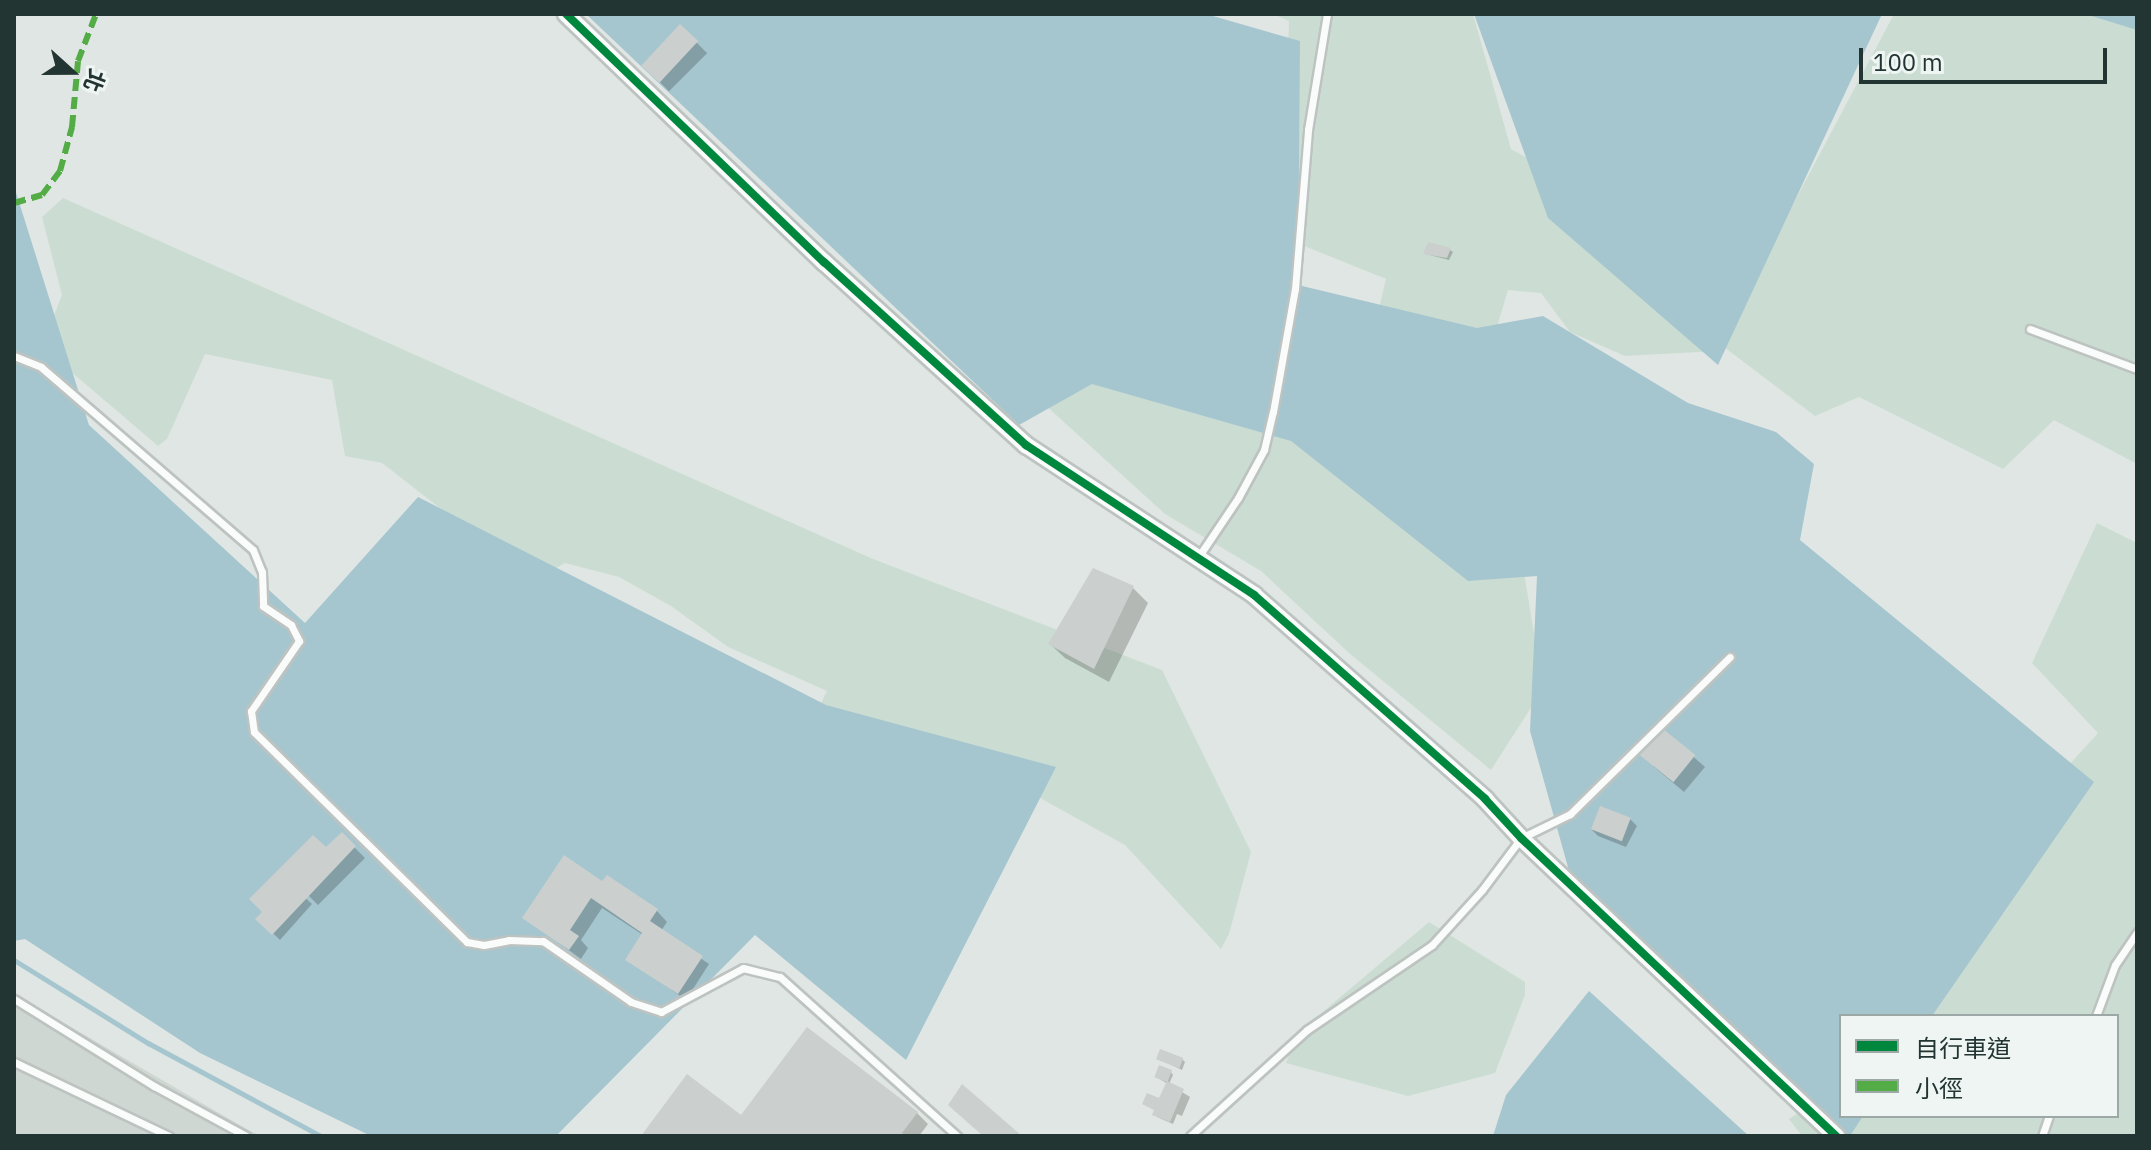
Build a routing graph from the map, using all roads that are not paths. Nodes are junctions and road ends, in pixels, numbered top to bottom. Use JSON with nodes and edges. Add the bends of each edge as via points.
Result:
{"nodes":[{"id":1,"x":566,"y":14,"type":"edge"},
{"id":2,"x":1327,"y":14,"type":"edge"},
{"id":3,"x":2030,"y":329,"type":"dead end"},
{"id":4,"x":14,"y":356,"type":"edge"},
{"id":5,"x":2137,"y":369,"type":"edge"},
{"id":6,"x":1199,"y":556,"type":"junction"},
{"id":7,"x":1730,"y":657,"type":"dead end"},
{"id":8,"x":1521,"y":838,"type":"junction"},
{"id":9,"x":2137,"y":932,"type":"edge"},
{"id":10,"x":14,"y":999,"type":"edge"},
{"id":11,"x":2097,"y":1014,"type":"edge"},
{"id":12,"x":14,"y":1062,"type":"edge"},
{"id":13,"x":169,"y":1136,"type":"edge"},
{"id":14,"x":246,"y":1136,"type":"edge"},
{"id":15,"x":957,"y":1136,"type":"edge"},
{"id":16,"x":1190,"y":1136,"type":"edge"},
{"id":17,"x":1836,"y":1136,"type":"edge"}],
"edges":[{"from":1,"to":6,"type":"street","via":[[824,262],[1026,445]]},
{"from":2,"to":6,"type":"lane","via":[[1308,130],[1295,289],[1273,412],[1264,450]]},
{"from":3,"to":5,"type":"lane"},
{"from":4,"to":15,"type":"lane","via":[[41,367],[253,550],[262,572],[263,606],[291,625],[299,641],[251,711],[254,732],[467,942],[543,941],[631,1002],[661,1012],[743,968],[780,977]]},
{"from":6,"to":8,"type":"street","via":[[1254,595],[1485,799]]},
{"from":7,"to":8,"type":"lane","via":[[1570,814]]},
{"from":8,"to":16,"type":"lane","via":[[1432,945],[1307,1030]]},
{"from":8,"to":17,"type":"street"},
{"from":9,"to":11,"type":"lane","via":[[2115,965]]},
{"from":10,"to":14,"type":"lane"},
{"from":12,"to":13,"type":"lane"}]}
